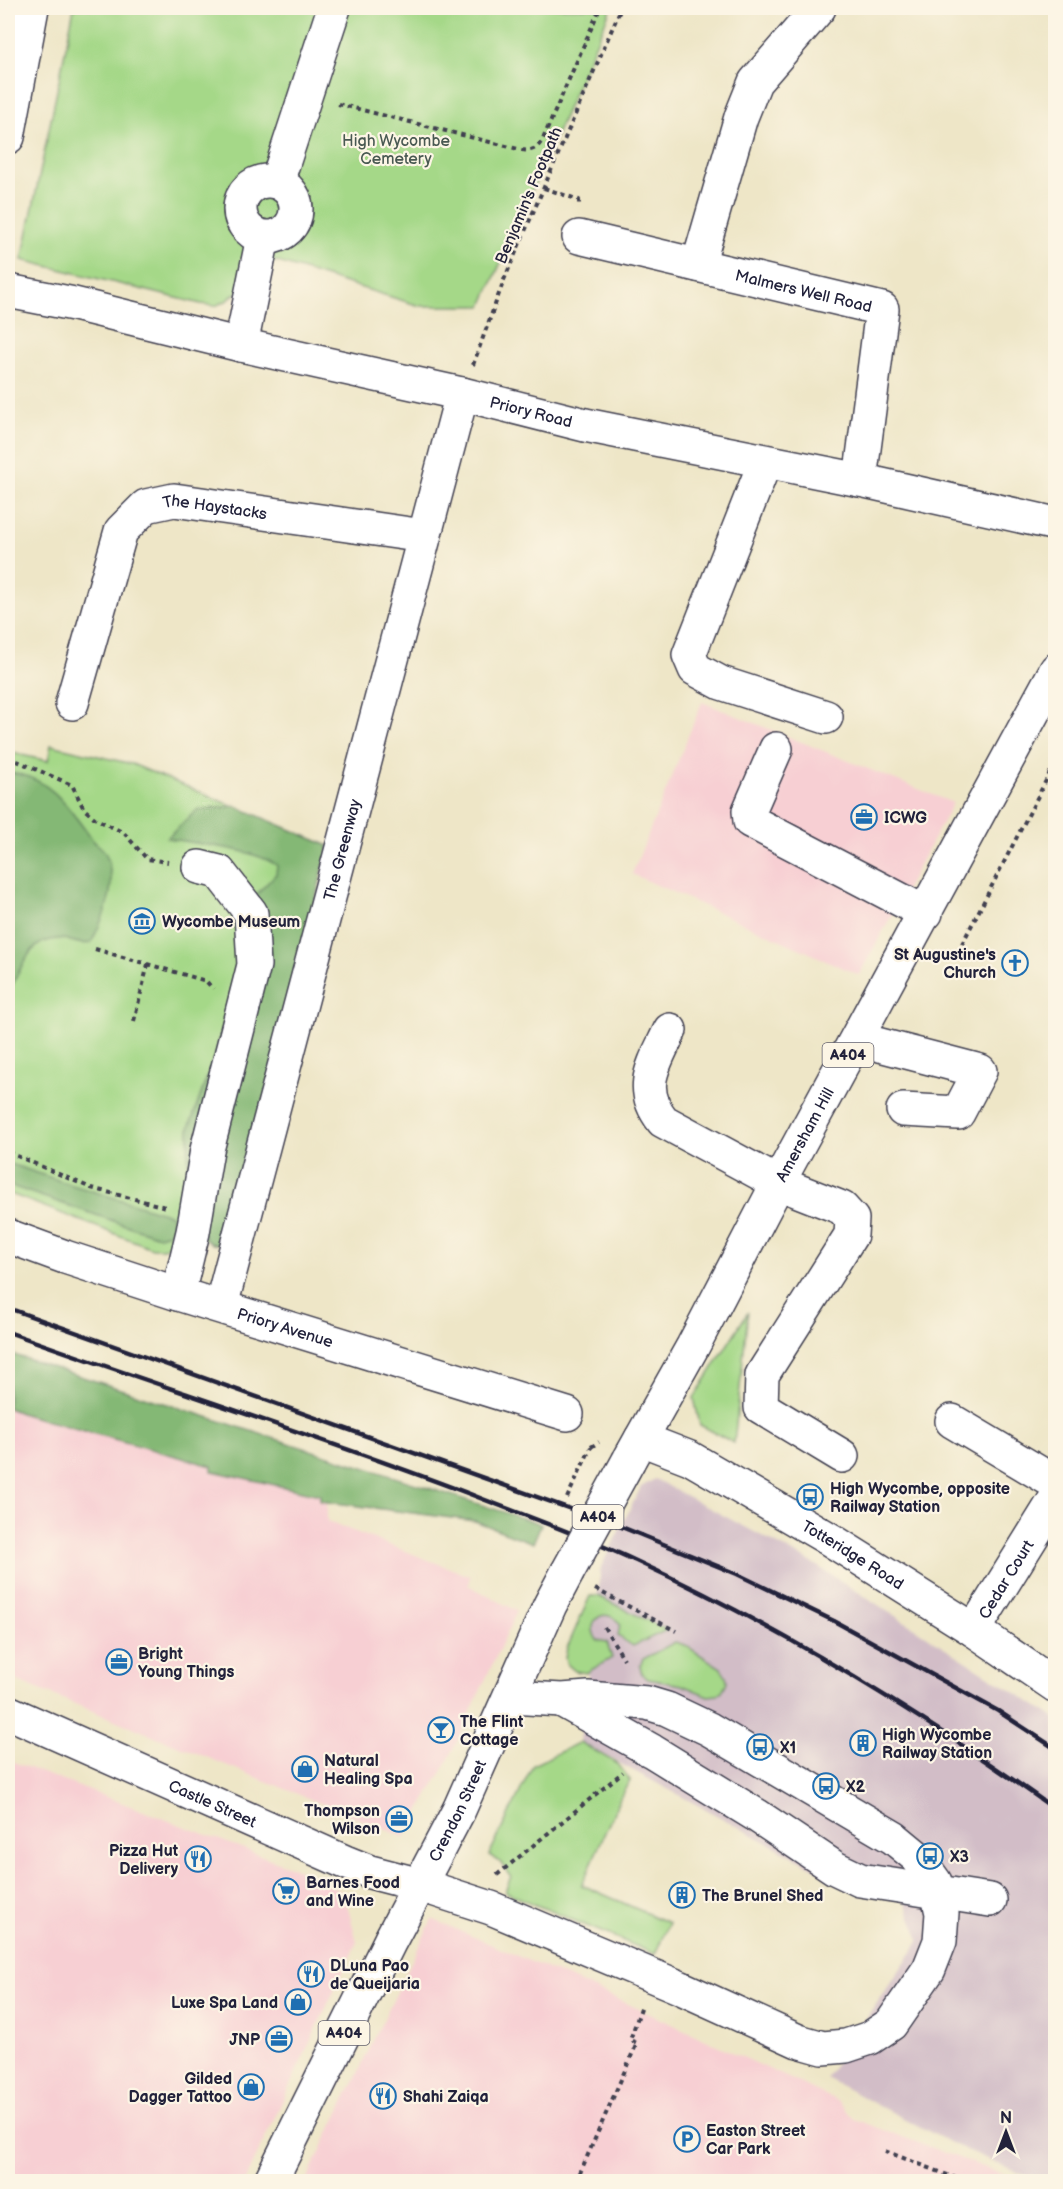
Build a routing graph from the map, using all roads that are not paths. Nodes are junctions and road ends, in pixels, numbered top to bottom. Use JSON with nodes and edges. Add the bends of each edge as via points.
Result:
{"nodes":[{"id":1,"x":32,"y":8,"type":"edge"},
{"id":2,"x":334,"y":8,"type":"edge"},
{"id":3,"x":819,"y":8,"type":"edge"},
{"id":4,"x":8,"y":137,"type":"edge"},
{"id":5,"x":579,"y":237,"type":"dead end"},
{"id":6,"x":698,"y":265,"type":"junction"},
{"id":7,"x":8,"y":291,"type":"edge"},
{"id":8,"x":241,"y":345,"type":"junction"},
{"id":9,"x":462,"y":394,"type":"junction"},
{"id":10,"x":765,"y":462,"type":"junction"},
{"id":11,"x":860,"y":480,"type":"junction"},
{"id":12,"x":1056,"y":525,"type":"edge"},
{"id":13,"x":424,"y":536,"type":"junction"},
{"id":14,"x":1056,"y":670,"type":"edge"},
{"id":15,"x":72,"y":703,"type":"dead end"},
{"id":16,"x":826,"y":717,"type":"dead end"},
{"id":17,"x":776,"y":749,"type":"dead end"},
{"id":18,"x":199,"y":867,"type":"road end"},
{"id":19,"x":926,"y":913,"type":"junction"},
{"id":20,"x":670,"y":1030,"type":"dead end"},
{"id":21,"x":856,"y":1039,"type":"junction"},
{"id":22,"x":903,"y":1110,"type":"dead end"},
{"id":23,"x":778,"y":1183,"type":"junction"},
{"id":24,"x":8,"y":1236,"type":"edge"},
{"id":25,"x":178,"y":1294,"type":"junction"},
{"id":26,"x":221,"y":1306,"type":"junction"},
{"id":27,"x":567,"y":1414,"type":"dead end"},
{"id":28,"x":952,"y":1421,"type":"dead end"},
{"id":29,"x":635,"y":1450,"type":"junction"},
{"id":30,"x":842,"y":1456,"type":"dead end"},
{"id":31,"x":1056,"y":1483,"type":"edge"},
{"id":32,"x":1056,"y":1498,"type":"edge"},
{"id":33,"x":974,"y":1630,"type":"junction"},
{"id":34,"x":1056,"y":1686,"type":"edge"},
{"id":35,"x":510,"y":1697,"type":"junction"},
{"id":36,"x":562,"y":1700,"type":"junction"},
{"id":37,"x":8,"y":1712,"type":"edge"},
{"id":38,"x":420,"y":1885,"type":"junction"},
{"id":39,"x":937,"y":1892,"type":"junction"},
{"id":40,"x":990,"y":1900,"type":"dead end"},
{"id":41,"x":270,"y":2181,"type":"edge"}],
"edges":[{"from":1,"to":4,"type":"street"},
{"from":2,"to":8,"type":"street","via":[[277,182],[255,184],[241,201],[243,222],[263,237]]},
{"from":3,"to":6,"type":"street","via":[[755,82]]},
{"from":5,"to":6,"type":"street","name":"Malmers Well Road"},
{"from":6,"to":11,"type":"street","name":"Malmers Well Road","via":[[882,309]]},
{"from":7,"to":8,"type":"street","name":"Priory Road"},
{"from":8,"to":9,"type":"street","name":"Priory Road"},
{"from":9,"to":10,"type":"street","name":"Priory Road","via":[[585,425]]},
{"from":9,"to":13,"type":"street","name":"The Greenway"},
{"from":10,"to":11,"type":"street","name":"Priory Road"},
{"from":10,"to":16,"type":"street","via":[[689,655],[694,669],[721,683]]},
{"from":11,"to":12,"type":"street","name":"Priory Road"},
{"from":13,"to":15,"type":"street","name":"The Haystacks","via":[[174,500],[146,506],[121,531]]},
{"from":13,"to":26,"type":"street","name":"The Greenway"},
{"from":14,"to":19,"type":"street","name":"Amersham Hill","number":"A404"},
{"from":17,"to":19,"type":"street","via":[[749,811],[750,822]]},
{"from":18,"to":25,"type":"street","via":[[219,872],[251,913],[254,964],[207,1150]]},
{"from":19,"to":21,"type":"street","name":"Amersham Hill","number":"A404"},
{"from":20,"to":23,"type":"street","via":[[649,1075],[654,1110],[663,1121]]},
{"from":21,"to":22,"type":"street","via":[[980,1071],[958,1113]]},
{"from":21,"to":23,"type":"street","name":"Amersham Hill","number":"A404"},
{"from":23,"to":29,"type":"street","name":"Amersham Hill","number":"A404"},
{"from":23,"to":30,"type":"street","via":[[842,1208],[852,1219],[852,1235],[762,1375],[761,1407]]},
{"from":24,"to":25,"type":"street","name":"Priory Avenue"},
{"from":25,"to":26,"type":"street","name":"Priory Avenue"},
{"from":26,"to":27,"type":"street","name":"Priory Avenue"},
{"from":28,"to":31,"type":"street"},
{"from":29,"to":33,"type":"street","name":"Totteridge Road","via":[[690,1458]]},
{"from":29,"to":35,"type":"street","name":"Crendon Street","number":"A404","bridge":true,"via":[[550,1605]]},
{"from":32,"to":33,"type":"street","name":"Cedar Court"},
{"from":33,"to":34,"type":"street","name":"Totteridge Road"},
{"from":35,"to":36,"type":"street","name":"Castle Street"},
{"from":35,"to":38,"type":"street","name":"Crendon Street","number":"A404"},
{"from":36,"to":39,"type":"street","via":[[652,1751],[835,1868],[860,1880]]},
{"from":36,"to":39,"type":"street","name":"Castle Street","via":[[647,1703],[709,1729],[894,1838],[917,1857],[935,1882]]},
{"from":37,"to":38,"type":"street","name":"Castle Street","via":[[345,1862]]},
{"from":38,"to":39,"type":"street","name":"Castle Street","via":[[491,1908],[798,2041],[823,2048],[870,2038],[891,2024],[929,1969],[940,1941],[942,1913]]},
{"from":38,"to":41,"type":"street","name":"Crendon Street","number":"A404"},
{"from":39,"to":40,"type":"street"}]}
